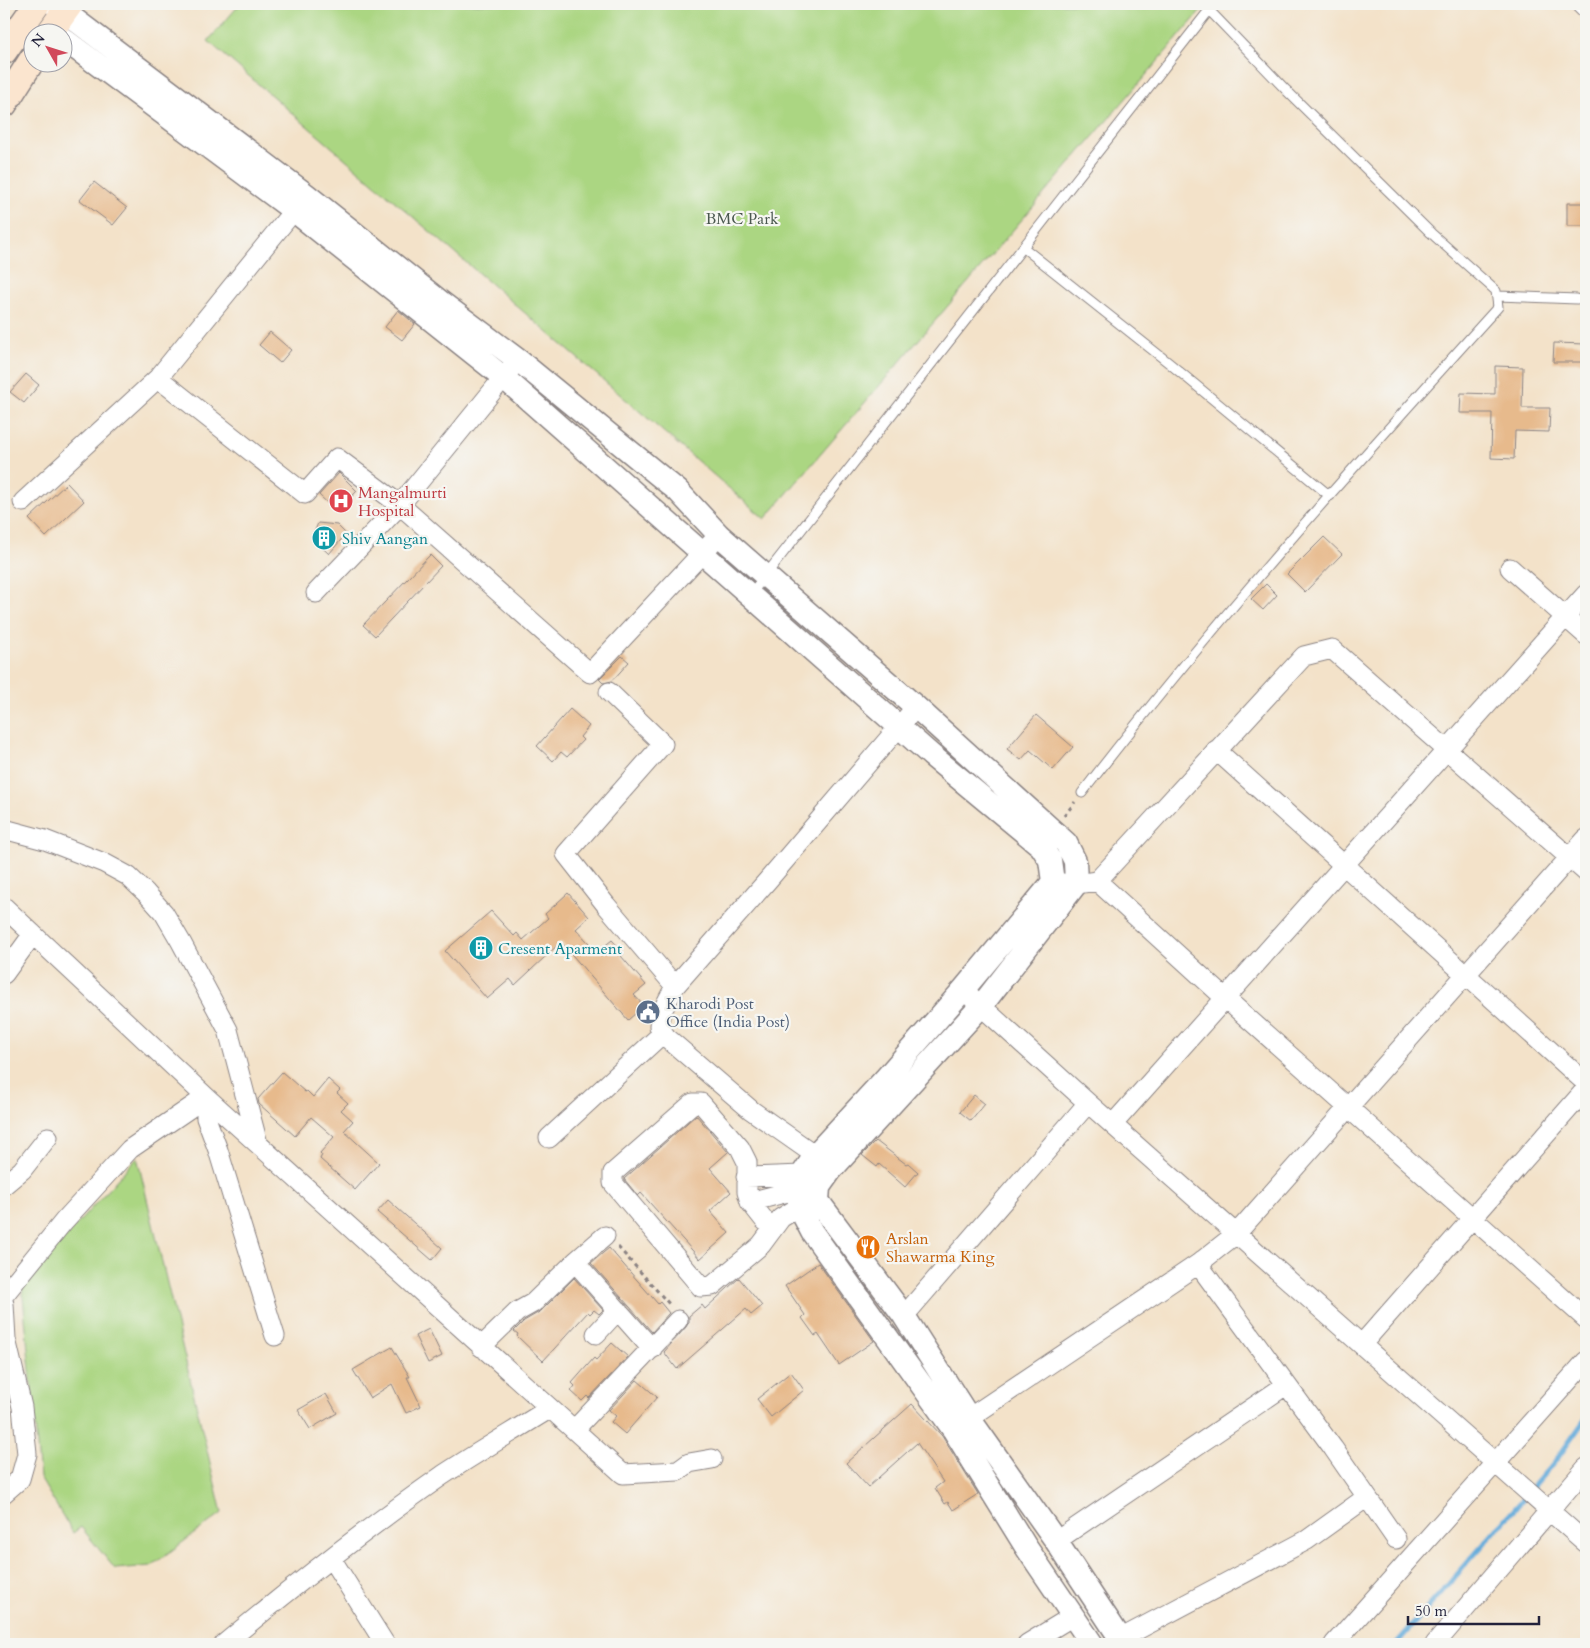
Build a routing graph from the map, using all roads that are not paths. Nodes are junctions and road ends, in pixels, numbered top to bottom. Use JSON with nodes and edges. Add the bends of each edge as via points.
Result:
{"nodes":[{"id":1,"x":1582,"y":4,"type":"edge"},
{"id":2,"x":1212,"y":7,"type":"edge"},
{"id":3,"x":1586,"y":9,"type":"edge"},
{"id":4,"x":33,"y":11,"type":"edge"},
{"id":5,"x":58,"y":22,"type":"edge"},
{"id":6,"x":72,"y":32,"type":"edge"},
{"id":7,"x":16,"y":52,"type":"edge"},
{"id":8,"x":4,"y":104,"type":"edge"},
{"id":9,"x":300,"y":202,"type":"junction"},
{"id":10,"x":1024,"y":248,"type":"junction"},
{"id":11,"x":1497,"y":296,"type":"junction"},
{"id":12,"x":1577,"y":299,"type":"dead end"},
{"id":13,"x":518,"y":360,"type":"junction"},
{"id":14,"x":503,"y":377,"type":"junction"},
{"id":15,"x":158,"y":378,"type":"junction"},
{"id":16,"x":1330,"y":496,"type":"junction"},
{"id":17,"x":23,"y":502,"type":"dead end"},
{"id":18,"x":400,"y":505,"type":"junction"},
{"id":19,"x":719,"y":535,"type":"junction"},
{"id":20,"x":702,"y":552,"type":"junction"},
{"id":21,"x":1510,"y":568,"type":"dead end"},
{"id":22,"x":766,"y":575,"type":"junction"},
{"id":23,"x":316,"y":593,"type":"dead end"},
{"id":24,"x":1586,"y":594,"type":"edge"},
{"id":25,"x":750,"y":595,"type":"junction"},
{"id":26,"x":1566,"y":617,"type":"junction"},
{"id":27,"x":1586,"y":635,"type":"edge"},
{"id":28,"x":609,"y":692,"type":"dead end"},
{"id":29,"x":916,"y":707,"type":"junction"},
{"id":30,"x":899,"y":726,"type":"junction"},
{"id":31,"x":948,"y":736,"type":"junction"},
{"id":32,"x":1216,"y":750,"type":"junction"},
{"id":33,"x":1447,"y":750,"type":"junction"},
{"id":34,"x":931,"y":754,"type":"junction"},
{"id":35,"x":1082,"y":793,"type":"road end"},
{"id":36,"x":1015,"y":811,"type":"junction"},
{"id":37,"x":4,"y":829,"type":"edge"},
{"id":38,"x":1586,"y":839,"type":"edge"},
{"id":39,"x":1570,"y":858,"type":"junction"},
{"id":40,"x":1344,"y":865,"type":"junction"},
{"id":41,"x":1586,"y":872,"type":"edge"},
{"id":42,"x":1053,"y":882,"type":"junction"},
{"id":43,"x":1087,"y":883,"type":"junction"},
{"id":44,"x":4,"y":907,"type":"edge"},
{"id":45,"x":33,"y":934,"type":"junction"},
{"id":46,"x":4,"y":974,"type":"edge"},
{"id":47,"x":1466,"y":975,"type":"junction"},
{"id":48,"x":675,"y":986,"type":"junction"},
{"id":49,"x":964,"y":990,"type":"junction"},
{"id":50,"x":1226,"y":998,"type":"junction"},
{"id":51,"x":982,"y":1005,"type":"junction"},
{"id":52,"x":663,"y":1033,"type":"junction"},
{"id":53,"x":1586,"y":1083,"type":"edge"},
{"id":54,"x":1586,"y":1089,"type":"edge"},
{"id":55,"x":206,"y":1097,"type":"junction"},
{"id":56,"x":1088,"y":1103,"type":"junction"},
{"id":57,"x":1348,"y":1108,"type":"junction"},
{"id":58,"x":1113,"y":1124,"type":"junction"},
{"id":59,"x":48,"y":1137,"type":"dead end"},
{"id":60,"x":549,"y":1138,"type":"dead end"},
{"id":61,"x":258,"y":1144,"type":"junction"},
{"id":62,"x":815,"y":1155,"type":"junction"},
{"id":63,"x":831,"y":1170,"type":"junction"},
{"id":64,"x":746,"y":1176,"type":"junction"},
{"id":65,"x":4,"y":1185,"type":"edge"},
{"id":66,"x":800,"y":1190,"type":"junction"},
{"id":67,"x":750,"y":1202,"type":"junction"},
{"id":68,"x":1473,"y":1218,"type":"junction"},
{"id":69,"x":765,"y":1221,"type":"dead end"},
{"id":70,"x":1236,"y":1234,"type":"junction"},
{"id":71,"x":605,"y":1236,"type":"road end"},
{"id":72,"x":575,"y":1262,"type":"junction"},
{"id":73,"x":1198,"y":1264,"type":"junction"},
{"id":74,"x":4,"y":1295,"type":"edge"},
{"id":75,"x":4,"y":1304,"type":"edge"},
{"id":76,"x":618,"y":1310,"type":"junction"},
{"id":77,"x":904,"y":1316,"type":"junction"},
{"id":78,"x":1586,"y":1319,"type":"edge"},
{"id":79,"x":678,"y":1320,"type":"road end"},
{"id":80,"x":596,"y":1334,"type":"dead end"},
{"id":81,"x":275,"y":1336,"type":"dead end"},
{"id":82,"x":1362,"y":1344,"type":"junction"},
{"id":83,"x":481,"y":1347,"type":"junction"},
{"id":84,"x":652,"y":1349,"type":"junction"},
{"id":85,"x":1586,"y":1360,"type":"edge"},
{"id":86,"x":1286,"y":1384,"type":"junction"},
{"id":87,"x":550,"y":1409,"type":"junction"},
{"id":88,"x":969,"y":1418,"type":"junction"},
{"id":89,"x":575,"y":1430,"type":"junction"},
{"id":90,"x":712,"y":1459,"type":"dead end"},
{"id":91,"x":1496,"y":1463,"type":"junction"},
{"id":92,"x":1586,"y":1468,"type":"edge"},
{"id":93,"x":1009,"y":1473,"type":"junction"},
{"id":94,"x":988,"y":1485,"type":"junction"},
{"id":95,"x":4,"y":1493,"type":"edge"},
{"id":96,"x":1366,"y":1497,"type":"junction"},
{"id":97,"x":1546,"y":1507,"type":"junction"},
{"id":98,"x":1396,"y":1539,"type":"dead end"},
{"id":99,"x":1056,"y":1540,"type":"junction"},
{"id":100,"x":1586,"y":1543,"type":"edge"},
{"id":101,"x":331,"y":1558,"type":"junction"},
{"id":102,"x":1073,"y":1616,"type":"junction"},
{"id":103,"x":1122,"y":1642,"type":"edge"},
{"id":104,"x":1442,"y":1642,"type":"edge"},
{"id":105,"x":224,"y":1644,"type":"edge"},
{"id":106,"x":385,"y":1644,"type":"edge"},
{"id":107,"x":1027,"y":1644,"type":"edge"},
{"id":108,"x":1092,"y":1644,"type":"edge"},
{"id":109,"x":1334,"y":1644,"type":"edge"}],
"edges":[{"from":1,"to":3,"type":"street"},
{"from":2,"to":10,"type":"lane"},
{"from":2,"to":11,"type":"lane","via":[[1286,90],[1431,233],[1496,291]]},
{"from":4,"to":5,"type":"street"},
{"from":4,"to":7,"type":"main road"},
{"from":6,"to":9,"type":"street"},
{"from":7,"to":8,"type":"main road"},
{"from":9,"to":13,"type":"street"},
{"from":9,"to":14,"type":"street"},
{"from":9,"to":15,"type":"street"},
{"from":10,"to":16,"type":"lane"},
{"from":10,"to":22,"type":"lane"},
{"from":11,"to":12,"type":"lane"},
{"from":11,"to":16,"type":"lane","via":[[1498,307]]},
{"from":13,"to":14,"type":"street"},
{"from":13,"to":19,"type":"street","via":[[678,491]]},
{"from":14,"to":18,"type":"street"},
{"from":14,"to":20,"type":"street"},
{"from":15,"to":17,"type":"street"},
{"from":15,"to":18,"type":"street","via":[[305,494],[337,458]]},
{"from":16,"to":35,"type":"lane","via":[[1217,626]]},
{"from":18,"to":20,"type":"street","via":[[590,673]]},
{"from":18,"to":23,"type":"street"},
{"from":19,"to":20,"type":"street"},
{"from":19,"to":22,"type":"street"},
{"from":20,"to":25,"type":"street"},
{"from":21,"to":26,"type":"street"},
{"from":22,"to":25,"type":"lane"},
{"from":22,"to":29,"type":"street"},
{"from":24,"to":26,"type":"street"},
{"from":25,"to":30,"type":"street"},
{"from":26,"to":27,"type":"street"},
{"from":26,"to":33,"type":"street"},
{"from":28,"to":48,"type":"street","via":[[663,744],[566,854]]},
{"from":29,"to":30,"type":"street"},
{"from":29,"to":31,"type":"street"},
{"from":30,"to":34,"type":"street"},
{"from":30,"to":48,"type":"street"},
{"from":31,"to":34,"type":"street"},
{"from":31,"to":36,"type":"street"},
{"from":32,"to":33,"type":"street","via":[[1304,656],[1332,649]]},
{"from":32,"to":40,"type":"street"},
{"from":32,"to":43,"type":"street"},
{"from":33,"to":39,"type":"street"},
{"from":33,"to":40,"type":"street"},
{"from":34,"to":36,"type":"street"},
{"from":36,"to":42,"type":"street","via":[[1050,860]]},
{"from":36,"to":43,"type":"street","via":[[1052,831],[1066,843]]},
{"from":37,"to":61,"type":"street","via":[[45,840],[104,863],[128,876],[164,914],[228,1030]]},
{"from":38,"to":39,"type":"street"},
{"from":39,"to":41,"type":"street"},
{"from":39,"to":47,"type":"street"},
{"from":40,"to":47,"type":"street"},
{"from":40,"to":50,"type":"street"},
{"from":42,"to":43,"type":"street"},
{"from":42,"to":49,"type":"street"},
{"from":43,"to":50,"type":"street"},
{"from":43,"to":51,"type":"street"},
{"from":44,"to":45,"type":"street"},
{"from":45,"to":46,"type":"street"},
{"from":45,"to":55,"type":"street"},
{"from":47,"to":53,"type":"street"},
{"from":47,"to":57,"type":"street"},
{"from":48,"to":52,"type":"street","via":[[660,1015],[659,1026]]},
{"from":49,"to":51,"type":"street"},
{"from":49,"to":62,"type":"street"},
{"from":50,"to":57,"type":"street"},
{"from":50,"to":58,"type":"street"},
{"from":51,"to":56,"type":"street"},
{"from":51,"to":63,"type":"street"},
{"from":52,"to":60,"type":"street"},
{"from":52,"to":62,"type":"street","via":[[751,1110]]},
{"from":54,"to":68,"type":"street"},
{"from":55,"to":61,"type":"street"},
{"from":55,"to":74,"type":"street","via":[[130,1149],[64,1221]]},
{"from":55,"to":81,"type":"street","via":[[206,1118]]},
{"from":56,"to":58,"type":"street"},
{"from":56,"to":77,"type":"street"},
{"from":57,"to":68,"type":"street"},
{"from":57,"to":70,"type":"street"},
{"from":58,"to":70,"type":"street"},
{"from":59,"to":65,"type":"street","via":[[22,1170]]},
{"from":61,"to":83,"type":"street"},
{"from":62,"to":63,"type":"street"},
{"from":62,"to":66,"type":"street"},
{"from":63,"to":77,"type":"street","via":[[819,1187],[818,1201]]},
{"from":64,"to":66,"type":"street"},
{"from":64,"to":66,"type":"street","via":[[747,1162],[740,1148],[701,1103],[693,1103],[613,1173],[612,1184],[701,1287],[712,1286],[761,1245]]},
{"from":64,"to":67,"type":"street"},
{"from":66,"to":67,"type":"street"},
{"from":66,"to":94,"type":"street","via":[[812,1232]]},
{"from":67,"to":69,"type":"street"},
{"from":68,"to":78,"type":"street"},
{"from":68,"to":82,"type":"street"},
{"from":70,"to":73,"type":"street"},
{"from":70,"to":82,"type":"street"},
{"from":71,"to":72,"type":"street"},
{"from":72,"to":76,"type":"street"},
{"from":72,"to":83,"type":"street"},
{"from":73,"to":86,"type":"street"},
{"from":73,"to":88,"type":"street"},
{"from":75,"to":95,"type":"street","via":[[6,1339],[22,1407],[26,1454],[20,1479]]},
{"from":76,"to":80,"type":"street"},
{"from":76,"to":84,"type":"street"},
{"from":77,"to":88,"type":"street"},
{"from":79,"to":84,"type":"street"},
{"from":82,"to":91,"type":"street"},
{"from":83,"to":87,"type":"street"},
{"from":84,"to":89,"type":"street"},
{"from":85,"to":91,"type":"street"},
{"from":86,"to":96,"type":"street"},
{"from":86,"to":99,"type":"street"},
{"from":87,"to":89,"type":"street"},
{"from":87,"to":101,"type":"street","via":[[445,1474]]},
{"from":88,"to":93,"type":"street"},
{"from":89,"to":90,"type":"street","via":[[623,1474],[678,1471],[689,1463]]},
{"from":91,"to":97,"type":"street"},
{"from":91,"to":109,"type":"street"},
{"from":92,"to":97,"type":"street"},
{"from":93,"to":94,"type":"street"},
{"from":93,"to":99,"type":"street"},
{"from":94,"to":102,"type":"street"},
{"from":96,"to":98,"type":"street"},
{"from":96,"to":103,"type":"street","via":[[1306,1540]]},
{"from":97,"to":100,"type":"street"},
{"from":97,"to":104,"type":"street"},
{"from":99,"to":103,"type":"street"},
{"from":101,"to":105,"type":"street"},
{"from":101,"to":106,"type":"street"},
{"from":102,"to":107,"type":"street"},
{"from":102,"to":108,"type":"street"}]}
